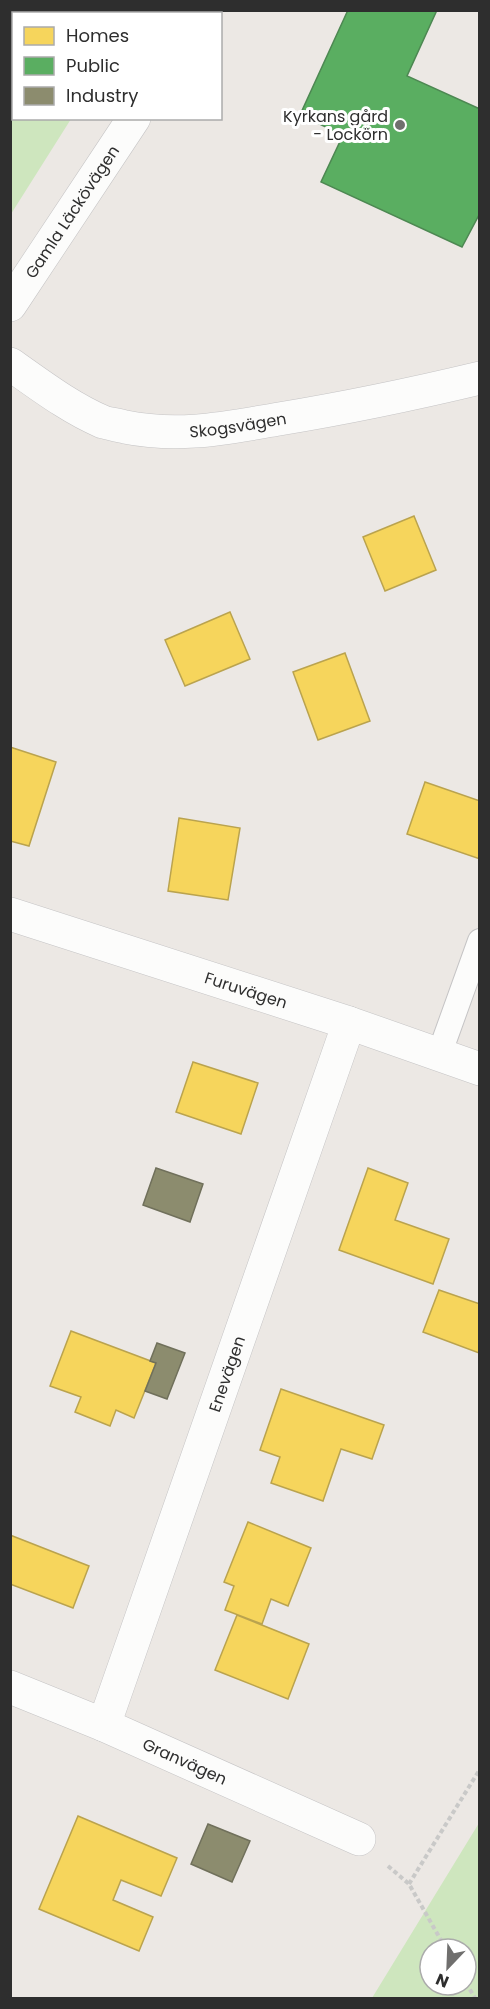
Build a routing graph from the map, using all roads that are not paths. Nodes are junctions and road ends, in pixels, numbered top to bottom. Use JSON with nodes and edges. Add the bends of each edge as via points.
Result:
{"nodes":[{"id":1,"x":133,"y":120,"type":"edge"},
{"id":2,"x":10,"y":305,"type":"edge"},
{"id":3,"x":10,"y":364,"type":"edge"},
{"id":4,"x":480,"y":378,"type":"edge"},
{"id":5,"x":10,"y":914,"type":"edge"},
{"id":6,"x":480,"y":941,"type":"edge"},
{"id":7,"x":349,"y":1023,"type":"junction"},
{"id":8,"x":439,"y":1055,"type":"junction"},
{"id":9,"x":480,"y":1069,"type":"edge"},
{"id":10,"x":10,"y":1687,"type":"edge"},
{"id":11,"x":104,"y":1725,"type":"junction"},
{"id":12,"x":359,"y":1839,"type":"road end"}],
"edges":[{"from":1,"to":2,"type":"street","name":"Gamla Läckövägen"},
{"from":3,"to":4,"type":"street","name":"Skogsvägen","via":[[52,394],[104,422],[170,433],[310,414]]},
{"from":5,"to":7,"type":"street","name":"Furuvägen"},
{"from":6,"to":8,"type":"lane"},
{"from":7,"to":8,"type":"street","name":"Furuvägen"},
{"from":7,"to":11,"type":"street","name":"Enevägen"},
{"from":8,"to":9,"type":"street","name":"Furuvägen"},
{"from":10,"to":11,"type":"street","name":"Granvägen"},
{"from":11,"to":12,"type":"street","name":"Granvägen"}]}
